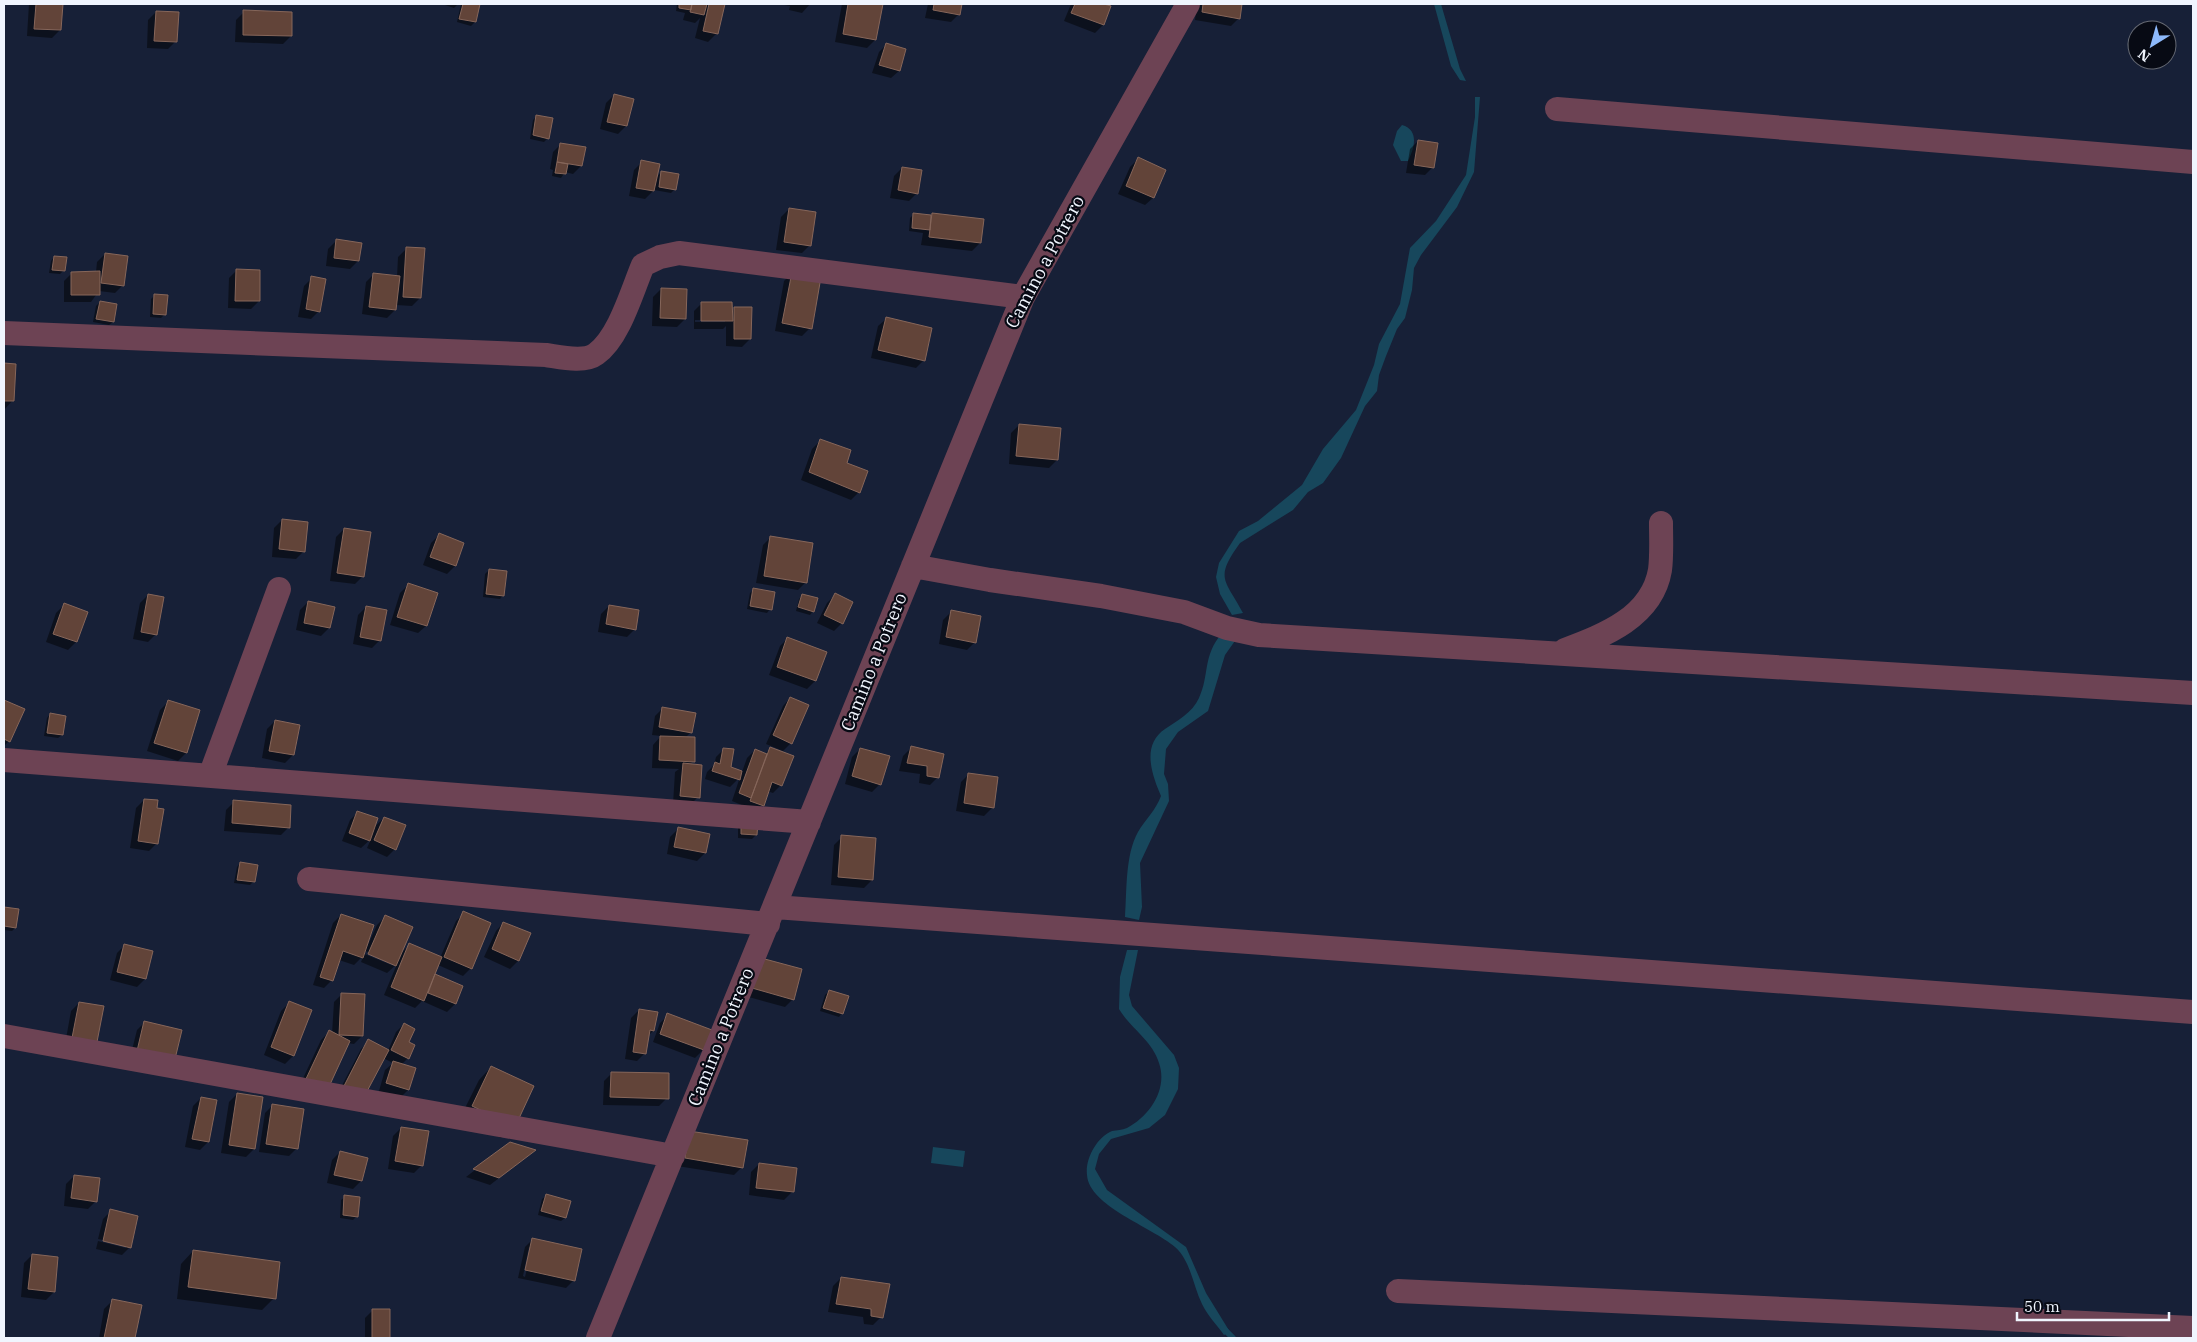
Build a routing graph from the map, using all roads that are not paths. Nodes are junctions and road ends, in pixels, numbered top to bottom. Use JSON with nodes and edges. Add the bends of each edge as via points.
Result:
{"nodes":[{"id":1,"x":1188,"y":4,"type":"edge"},
{"id":2,"x":1557,"y":109,"type":"dead end"},
{"id":3,"x":2193,"y":162,"type":"edge"},
{"id":4,"x":1023,"y":297,"type":"junction"},
{"id":5,"x":4,"y":333,"type":"edge"},
{"id":6,"x":1661,"y":523,"type":"dead end"},
{"id":7,"x":913,"y":566,"type":"junction"},
{"id":8,"x":279,"y":589,"type":"dead end"},
{"id":9,"x":1556,"y":653,"type":"junction"},
{"id":10,"x":2193,"y":693,"type":"edge"},
{"id":11,"x":4,"y":760,"type":"edge"},
{"id":12,"x":210,"y":776,"type":"junction"},
{"id":13,"x":809,"y":822,"type":"junction"},
{"id":14,"x":309,"y":879,"type":"dead end"},
{"id":15,"x":771,"y":915,"type":"junction"},
{"id":16,"x":2193,"y":1012,"type":"edge"},
{"id":17,"x":4,"y":1036,"type":"edge"},
{"id":18,"x":673,"y":1156,"type":"junction"},
{"id":19,"x":1398,"y":1291,"type":"dead end"},
{"id":20,"x":2193,"y":1328,"type":"edge"},
{"id":21,"x":598,"y":1338,"type":"edge"}],
"edges":[{"from":1,"to":4,"type":"street","name":"Camino a Potrero"},
{"from":2,"to":3,"type":"street"},
{"from":4,"to":5,"type":"street","via":[[679,253],[643,265],[612,337],[595,355],[572,358],[546,354]]},
{"from":4,"to":7,"type":"street","name":"Camino a Potrero"},
{"from":6,"to":9,"type":"street","via":[[1660,569],[1648,600],[1628,622],[1593,640]]},
{"from":7,"to":9,"type":"street","via":[[1184,612],[1227,628],[1259,635]]},
{"from":7,"to":13,"type":"street","name":"Camino a Potrero"},
{"from":8,"to":12,"type":"street"},
{"from":9,"to":10,"type":"street"},
{"from":11,"to":12,"type":"street"},
{"from":12,"to":13,"type":"street"},
{"from":13,"to":15,"type":"street","name":"Camino a Potrero"},
{"from":14,"to":15,"type":"street"},
{"from":15,"to":16,"type":"street"},
{"from":15,"to":18,"type":"street","name":"Camino a Potrero"},
{"from":17,"to":18,"type":"street"},
{"from":18,"to":21,"type":"street","name":"Camino a Potrero"},
{"from":19,"to":20,"type":"street"}]}
